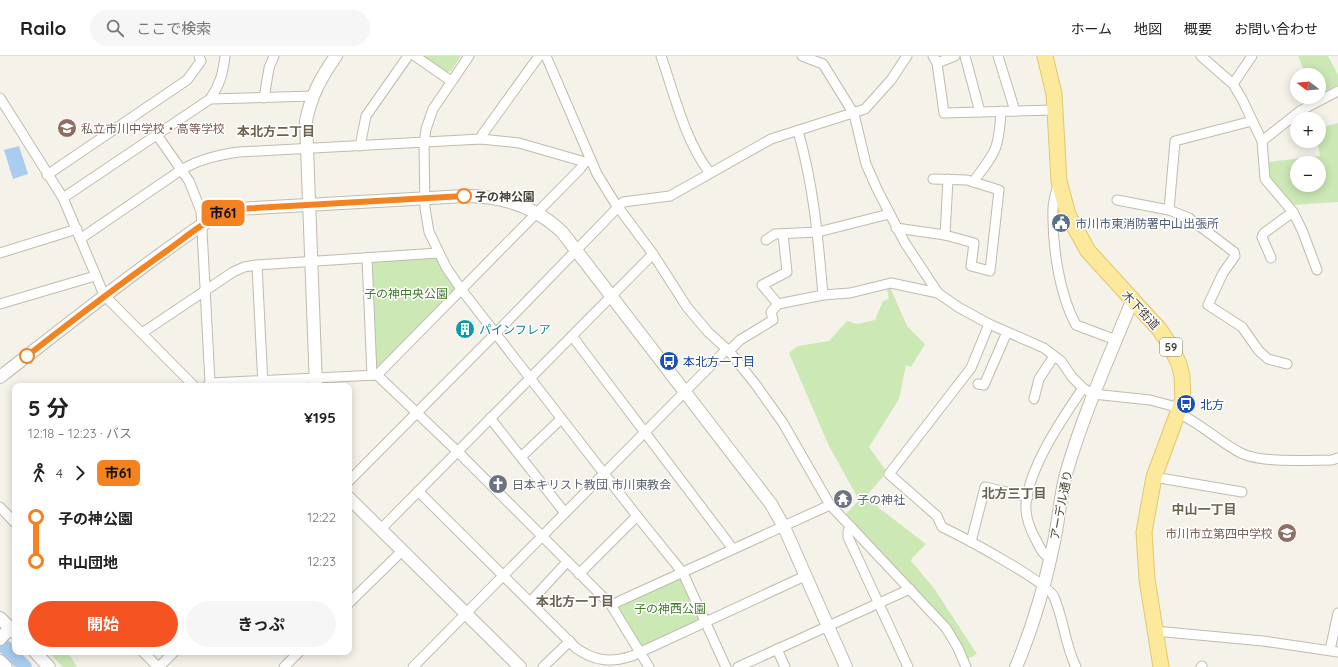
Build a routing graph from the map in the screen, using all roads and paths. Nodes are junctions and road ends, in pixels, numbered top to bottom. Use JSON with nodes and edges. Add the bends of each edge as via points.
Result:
{"nodes":[{"id":1,"x":199,"y":56,"type":"edge"},
{"id":2,"x":225,"y":56,"type":"edge"},
{"id":3,"x":274,"y":56,"type":"edge"},
{"id":4,"x":336,"y":56,"type":"edge"},
{"id":5,"x":408,"y":56,"type":"edge"},
{"id":6,"x":415,"y":56,"type":"edge"},
{"id":7,"x":469,"y":56,"type":"edge"},
{"id":8,"x":539,"y":56,"type":"edge"},
{"id":9,"x":546,"y":56,"type":"edge"},
{"id":10,"x":661,"y":56,"type":"edge"},
{"id":11,"x":803,"y":56,"type":"edge"},
{"id":12,"x":907,"y":56,"type":"edge"},
{"id":13,"x":955,"y":56,"type":"edge"},
{"id":14,"x":965,"y":56,"type":"edge"},
{"id":15,"x":998,"y":56,"type":"edge"},
{"id":16,"x":1045,"y":56,"type":"edge"},
{"id":17,"x":1201,"y":56,"type":"edge"},
{"id":18,"x":1252,"y":56,"type":"edge"},
{"id":19,"x":935,"y":59,"type":"edge"},
{"id":20,"x":450,"y":81,"type":"junction"},
{"id":21,"x":1233,"y":84,"type":"junction"},
{"id":22,"x":1338,"y":91,"type":"edge"},
{"id":23,"x":312,"y":96,"type":"junction"},
{"id":24,"x":0,"y":98,"type":"edge"},
{"id":25,"x":264,"y":98,"type":"junction"},
{"id":26,"x":210,"y":99,"type":"junction"},
{"id":27,"x":1055,"y":110,"type":"junction"},
{"id":28,"x":1015,"y":111,"type":"junction"},
{"id":29,"x":980,"y":112,"type":"junction"},
{"id":30,"x":1001,"y":112,"type":"junction"},
{"id":31,"x":854,"y":114,"type":"junction"},
{"id":32,"x":1252,"y":120,"type":"junction"},
{"id":33,"x":798,"y":131,"type":"junction"},
{"id":34,"x":158,"y":135,"type":"junction"},
{"id":35,"x":481,"y":139,"type":"junction"},
{"id":36,"x":1262,"y":141,"type":"junction"},
{"id":37,"x":424,"y":142,"type":"junction"},
{"id":38,"x":360,"y":146,"type":"junction"},
{"id":39,"x":306,"y":148,"type":"junction"},
{"id":40,"x":588,"y":161,"type":"junction"},
{"id":41,"x":181,"y":170,"type":"junction"},
{"id":42,"x":709,"y":172,"type":"junction"},
{"id":43,"x":47,"y":175,"type":"junction"},
{"id":44,"x":933,"y":179,"type":"dead end"},
{"id":45,"x":948,"y":179,"type":"junction"},
{"id":46,"x":1059,"y":181,"type":"junction"},
{"id":47,"x":974,"y":182,"type":"junction"},
{"id":48,"x":62,"y":198,"type":"junction"},
{"id":49,"x":425,"y":199,"type":"junction"},
{"id":50,"x":1117,"y":200,"type":"dead end"},
{"id":51,"x":308,"y":205,"type":"junction"},
{"id":52,"x":619,"y":207,"type":"junction"},
{"id":53,"x":1169,"y":210,"type":"junction"},
{"id":54,"x":536,"y":212,"type":"junction"},
{"id":55,"x":1293,"y":212,"type":"junction"},
{"id":56,"x":889,"y":214,"type":"junction"},
{"id":57,"x":202,"y":225,"type":"junction"},
{"id":58,"x":896,"y":228,"type":"junction"},
{"id":59,"x":77,"y":229,"type":"junction"},
{"id":60,"x":818,"y":232,"type":"junction"},
{"id":61,"x":783,"y":234,"type":"junction"},
{"id":62,"x":945,"y":235,"type":"junction"},
{"id":63,"x":80,"y":240,"type":"junction"},
{"id":64,"x":766,"y":240,"type":"dead end"},
{"id":65,"x":577,"y":251,"type":"junction"},
{"id":66,"x":0,"y":253,"type":"edge"},
{"id":67,"x":438,"y":253,"type":"junction"},
{"id":68,"x":653,"y":254,"type":"junction"},
{"id":69,"x":367,"y":258,"type":"junction"},
{"id":70,"x":1271,"y":258,"type":"dead end"},
{"id":71,"x":311,"y":261,"type":"junction"},
{"id":72,"x":257,"y":265,"type":"junction"},
{"id":73,"x":1317,"y":270,"type":"dead end"},
{"id":74,"x":95,"y":276,"type":"junction"},
{"id":75,"x":461,"y":289,"type":"junction"},
{"id":76,"x":206,"y":291,"type":"junction"},
{"id":77,"x":938,"y":293,"type":"junction"},
{"id":78,"x":104,"y":295,"type":"junction"},
{"id":79,"x":612,"y":295,"type":"junction"},
{"id":80,"x":823,"y":295,"type":"junction"},
{"id":81,"x":1132,"y":301,"type":"junction"},
{"id":82,"x":0,"y":304,"type":"edge"},
{"id":83,"x":778,"y":304,"type":"junction"},
{"id":84,"x":989,"y":324,"type":"junction"},
{"id":85,"x":1007,"y":332,"type":"junction"},
{"id":86,"x":142,"y":333,"type":"junction"},
{"id":87,"x":496,"y":333,"type":"junction"},
{"id":88,"x":572,"y":336,"type":"junction"},
{"id":89,"x":1116,"y":340,"type":"junction"},
{"id":90,"x":728,"y":350,"type":"junction"},
{"id":91,"x":1054,"y":356,"type":"junction"},
{"id":92,"x":1287,"y":364,"type":"dead end"},
{"id":93,"x":375,"y":375,"type":"junction"},
{"id":94,"x":0,"y":377,"type":"edge"},
{"id":95,"x":531,"y":378,"type":"junction"},
{"id":96,"x":316,"y":382,"type":"edge"},
{"id":97,"x":191,"y":383,"type":"edge"},
{"id":98,"x":209,"y":383,"type":"edge"},
{"id":99,"x":263,"y":383,"type":"edge"},
{"id":100,"x":978,"y":384,"type":"dead end"},
{"id":101,"x":684,"y":391,"type":"junction"},
{"id":102,"x":1088,"y":391,"type":"junction"},
{"id":103,"x":1034,"y":399,"type":"dead end"},
{"id":104,"x":1179,"y":411,"type":"junction"},
{"id":105,"x":417,"y":413,"type":"junction"},
{"id":106,"x":490,"y":418,"type":"junction"},
{"id":107,"x":561,"y":418,"type":"junction"},
{"id":108,"x":644,"y":432,"type":"junction"},
{"id":109,"x":457,"y":451,"type":"junction"},
{"id":110,"x":521,"y":457,"type":"junction"},
{"id":111,"x":1338,"y":458,"type":"edge"},
{"id":112,"x":604,"y":474,"type":"junction"},
{"id":113,"x":1154,"y":477,"type":"junction"},
{"id":114,"x":352,"y":478,"type":"edge"},
{"id":115,"x":418,"y":491,"type":"junction"},
{"id":116,"x":1242,"y":492,"type":"dead end"},
{"id":117,"x":1028,"y":496,"type":"junction"},
{"id":118,"x":352,"y":501,"type":"edge"},
{"id":119,"x":830,"y":505,"type":"junction"},
{"id":120,"x":0,"y":507,"type":"edge"},
{"id":121,"x":565,"y":513,"type":"junction"},
{"id":122,"x":637,"y":516,"type":"junction"},
{"id":123,"x":12,"y":519,"type":"edge"},
{"id":124,"x":784,"y":527,"type":"junction"},
{"id":125,"x":851,"y":527,"type":"junction"},
{"id":126,"x":380,"y":530,"type":"junction"},
{"id":127,"x":542,"y":536,"type":"junction"},
{"id":128,"x":971,"y":542,"type":"junction"},
{"id":129,"x":733,"y":550,"type":"junction"},
{"id":130,"x":402,"y":551,"type":"junction"},
{"id":131,"x":1050,"y":558,"type":"junction"},
{"id":132,"x":568,"y":562,"type":"junction"},
{"id":133,"x":683,"y":572,"type":"junction"},
{"id":134,"x":579,"y":574,"type":"junction"},
{"id":135,"x":504,"y":575,"type":"junction"},
{"id":136,"x":805,"y":576,"type":"junction"},
{"id":137,"x":1044,"y":586,"type":"junction"},
{"id":138,"x":910,"y":589,"type":"junction"},
{"id":139,"x":352,"y":600,"type":"edge"},
{"id":140,"x":530,"y":602,"type":"junction"},
{"id":141,"x":878,"y":603,"type":"junction"},
{"id":142,"x":611,"y":606,"type":"junction"},
{"id":143,"x":1338,"y":613,"type":"edge"},
{"id":144,"x":466,"y":614,"type":"junction"},
{"id":145,"x":0,"y":618,"type":"edge"},
{"id":146,"x":706,"y":621,"type":"junction"},
{"id":147,"x":828,"y":626,"type":"junction"},
{"id":148,"x":1155,"y":630,"type":"junction"},
{"id":149,"x":8,"y":633,"type":"edge"},
{"id":150,"x":570,"y":641,"type":"junction"},
{"id":151,"x":776,"y":649,"type":"junction"},
{"id":152,"x":1334,"y":651,"type":"edge"},
{"id":153,"x":639,"y":652,"type":"junction"},
{"id":154,"x":40,"y":655,"type":"edge"},
{"id":155,"x":146,"y":655,"type":"edge"},
{"id":156,"x":171,"y":655,"type":"edge"},
{"id":157,"x":297,"y":655,"type":"edge"},
{"id":158,"x":0,"y":661,"type":"edge"},
{"id":159,"x":604,"y":664,"type":"edge"},
{"id":160,"x":1075,"y":666,"type":"edge"},
{"id":161,"x":6,"y":667,"type":"edge"},
{"id":162,"x":49,"y":667,"type":"edge"},
{"id":163,"x":158,"y":667,"type":"edge"},
{"id":164,"x":284,"y":667,"type":"edge"},
{"id":165,"x":413,"y":667,"type":"edge"},
{"id":166,"x":520,"y":667,"type":"edge"},
{"id":167,"x":543,"y":667,"type":"edge"},
{"id":168,"x":649,"y":667,"type":"edge"},
{"id":169,"x":726,"y":667,"type":"edge"},
{"id":170,"x":738,"y":667,"type":"edge"},
{"id":171,"x":785,"y":667,"type":"edge"},
{"id":172,"x":846,"y":667,"type":"edge"},
{"id":173,"x":908,"y":667,"type":"edge"},
{"id":174,"x":966,"y":667,"type":"edge"},
{"id":175,"x":1016,"y":667,"type":"edge"},
{"id":176,"x":1161,"y":667,"type":"edge"}],
"edges":[{"from":1,"to":43,"type":"street","via":[[201,61],[187,80]]},
{"from":2,"to":26,"type":"street","via":[[223,73]]},
{"from":3,"to":25,"type":"street"},
{"from":4,"to":23,"type":"street"},
{"from":5,"to":38,"type":"street","via":[[366,116]]},
{"from":6,"to":20,"type":"street"},
{"from":7,"to":20,"type":"street"},
{"from":8,"to":35,"type":"street"},
{"from":9,"to":40,"type":"street"},
{"from":10,"to":42,"type":"street","via":[[687,133]]},
{"from":11,"to":31,"type":"street","via":[[823,64]]},
{"from":12,"to":31,"type":"street","via":[[892,80],[865,109]]},
{"from":13,"to":19,"type":"street"},
{"from":14,"to":29,"type":"street"},
{"from":15,"to":28,"type":"street"},
{"from":16,"to":27,"type":"main road","name":"木下街道","number":"59"},
{"from":17,"to":21,"type":"street"},
{"from":18,"to":21,"type":"street"},
{"from":19,"to":29,"type":"street","via":[[944,113]]},
{"from":20,"to":37,"type":"street","via":[[433,109]]},
{"from":21,"to":32,"type":"street"},
{"from":22,"to":36,"type":"street","via":[[1300,112]]},
{"from":23,"to":25,"type":"street"},
{"from":23,"to":39,"type":"street","via":[[306,121]]},
{"from":24,"to":43,"type":"street"},
{"from":25,"to":26,"type":"street"},
{"from":26,"to":34,"type":"street"},
{"from":27,"to":28,"type":"street"},
{"from":27,"to":46,"type":"main road","name":"木下街道","number":"59"},
{"from":28,"to":30,"type":"street"},
{"from":29,"to":30,"type":"street"},
{"from":30,"to":47,"type":"street","via":[[1000,138],[995,154]]},
{"from":31,"to":33,"type":"street"},
{"from":31,"to":56,"type":"street","via":[[866,164]]},
{"from":32,"to":36,"type":"street"},
{"from":32,"to":53,"type":"street","via":[[1175,141]]},
{"from":33,"to":42,"type":"street","via":[[771,138]]},
{"from":33,"to":60,"type":"street","via":[[808,166]]},
{"from":34,"to":41,"type":"street"},
{"from":34,"to":48,"type":"street"},
{"from":35,"to":37,"type":"street"},
{"from":35,"to":40,"type":"street","via":[[519,143]]},
{"from":36,"to":55,"type":"street","via":[[1265,179]]},
{"from":37,"to":38,"type":"street"},
{"from":37,"to":49,"type":"street"},
{"from":38,"to":39,"type":"street"},
{"from":39,"to":41,"type":"street","via":[[219,155]]},
{"from":39,"to":51,"type":"street"},
{"from":40,"to":52,"type":"street"},
{"from":40,"to":54,"type":"street"},
{"from":41,"to":57,"type":"street","via":[[198,200]]},
{"from":41,"to":63,"type":"street"},
{"from":42,"to":52,"type":"street","via":[[670,196],[623,202]]},
{"from":43,"to":48,"type":"street"},
{"from":44,"to":45,"type":"street"},
{"from":45,"to":47,"type":"street"},
{"from":45,"to":62,"type":"street"},
{"from":46,"to":81,"type":"main road","name":"木下街道","number":"59","via":[[1068,215],[1082,241]]},
{"from":46,"to":89,"type":"street","via":[[1053,208],[1056,249],[1066,302],[1076,325]]},
{"from":47,"to":62,"type":"street","via":[[999,190],[990,271],[971,266],[974,243]]},
{"from":48,"to":59,"type":"street"},
{"from":49,"to":51,"type":"street"},
{"from":49,"to":54,"type":"street","via":[[466,196],[492,198],[517,203]]},
{"from":49,"to":67,"type":"street","via":[[429,232]]},
{"from":50,"to":53,"type":"street"},
{"from":51,"to":57,"type":"street","via":[[238,209],[223,213]]},
{"from":51,"to":71,"type":"street"},
{"from":52,"to":65,"type":"street"},
{"from":52,"to":68,"type":"street"},
{"from":53,"to":92,"type":"street","via":[[1189,218],[1234,252],[1235,256],[1223,273],[1208,305],[1242,327],[1268,359]]},
{"from":54,"to":65,"type":"street","via":[[558,228]]},
{"from":54,"to":75,"type":"street"},
{"from":55,"to":70,"type":"street","via":[[1262,237]]},
{"from":55,"to":73,"type":"street"},
{"from":56,"to":58,"type":"street"},
{"from":56,"to":60,"type":"street"},
{"from":57,"to":76,"type":"street"},
{"from":57,"to":78,"type":"street"},
{"from":58,"to":62,"type":"street"},
{"from":58,"to":77,"type":"street"},
{"from":59,"to":63,"type":"street"},
{"from":59,"to":66,"type":"street"},
{"from":60,"to":61,"type":"street"},
{"from":60,"to":80,"type":"street"},
{"from":61,"to":64,"type":"street","via":[[775,234]]},
{"from":61,"to":83,"type":"street","via":[[787,272],[762,285]]},
{"from":63,"to":74,"type":"street"},
{"from":65,"to":79,"type":"street"},
{"from":65,"to":87,"type":"street"},
{"from":67,"to":69,"type":"street"},
{"from":67,"to":75,"type":"street"},
{"from":68,"to":79,"type":"street"},
{"from":68,"to":90,"type":"street","via":[[687,307],[708,332]]},
{"from":69,"to":71,"type":"street"},
{"from":69,"to":93,"type":"street"},
{"from":71,"to":72,"type":"street"},
{"from":71,"to":96,"type":"street"},
{"from":72,"to":76,"type":"street","via":[[233,272]]},
{"from":72,"to":99,"type":"street"},
{"from":74,"to":78,"type":"street"},
{"from":74,"to":82,"type":"street"},
{"from":75,"to":87,"type":"street"},
{"from":75,"to":93,"type":"street"},
{"from":76,"to":86,"type":"street"},
{"from":76,"to":98,"type":"street"},
{"from":77,"to":80,"type":"street","via":[[891,282],[850,293]]},
{"from":77,"to":84,"type":"street"},
{"from":78,"to":86,"type":"street"},
{"from":78,"to":94,"type":"street"},
{"from":79,"to":88,"type":"street"},
{"from":79,"to":101,"type":"street"},
{"from":80,"to":83,"type":"street"},
{"from":81,"to":89,"type":"street","name":"アーデル通り"},
{"from":81,"to":104,"type":"main road","name":"木下街道","number":"59","via":[[1160,330],[1179,364],[1183,388]]},
{"from":83,"to":90,"type":"street","via":[[771,312],[773,320]]},
{"from":84,"to":85,"type":"street"},
{"from":84,"to":128,"type":"street","via":[[971,368],[889,474],[936,516],[942,527]]},
{"from":85,"to":91,"type":"street","via":[[1044,348]]},
{"from":85,"to":100,"type":"street","via":[[984,385]]},
{"from":86,"to":97,"type":"street"},
{"from":87,"to":95,"type":"street"},
{"from":87,"to":105,"type":"street"},
{"from":88,"to":95,"type":"street"},
{"from":88,"to":108,"type":"street"},
{"from":89,"to":102,"type":"street","name":"アーデル通り"},
{"from":90,"to":101,"type":"street"},
{"from":90,"to":119,"type":"street","via":[[783,423]]},
{"from":91,"to":102,"type":"street"},
{"from":91,"to":103,"type":"street","via":[[1039,380]]},
{"from":93,"to":96,"type":"street"},
{"from":93,"to":105,"type":"street"},
{"from":95,"to":106,"type":"street"},
{"from":95,"to":107,"type":"street"},
{"from":96,"to":99,"type":"street"},
{"from":101,"to":108,"type":"street"},
{"from":101,"to":124,"type":"street","via":[[771,504]]},
{"from":102,"to":104,"type":"street","via":[[1150,400]]},
{"from":102,"to":117,"type":"street","via":[[1059,424],[1031,481]]},
{"from":102,"to":131,"type":"street","name":"アーデル通り","via":[[1061,492]]},
{"from":104,"to":111,"type":"street","via":[[1245,455],[1302,460]]},
{"from":104,"to":113,"type":"main road","name":"木下街道","number":"59"},
{"from":105,"to":109,"type":"street"},
{"from":105,"to":114,"type":"street"},
{"from":106,"to":109,"type":"street"},
{"from":106,"to":110,"type":"street"},
{"from":107,"to":110,"type":"street"},
{"from":107,"to":112,"type":"street"},
{"from":108,"to":112,"type":"street"},
{"from":108,"to":129,"type":"street"},
{"from":109,"to":115,"type":"street"},
{"from":109,"to":127,"type":"street"},
{"from":110,"to":121,"type":"street"},
{"from":112,"to":121,"type":"street"},
{"from":112,"to":122,"type":"street"},
{"from":113,"to":116,"type":"street"},
{"from":113,"to":148,"type":"main road","name":"木下街道","number":"59","via":[[1144,532],[1145,563]]},
{"from":115,"to":126,"type":"street"},
{"from":115,"to":135,"type":"street"},
{"from":117,"to":128,"type":"street","via":[[985,487]]},
{"from":117,"to":131,"type":"street","via":[[1026,505],[1030,527],[1044,555]]},
{"from":118,"to":126,"type":"street"},
{"from":119,"to":124,"type":"street"},
{"from":119,"to":125,"type":"street"},
{"from":120,"to":123,"type":"street"},
{"from":121,"to":127,"type":"street"},
{"from":122,"to":133,"type":"street"},
{"from":122,"to":134,"type":"street"},
{"from":124,"to":129,"type":"street"},
{"from":124,"to":136,"type":"street"},
{"from":125,"to":138,"type":"street"},
{"from":125,"to":141,"type":"street","via":[[848,537]]},
{"from":126,"to":130,"type":"street"},
{"from":127,"to":132,"type":"street"},
{"from":127,"to":135,"type":"street"},
{"from":128,"to":137,"type":"street"},
{"from":129,"to":133,"type":"street"},
{"from":130,"to":139,"type":"street"},
{"from":130,"to":144,"type":"street"},
{"from":131,"to":137,"type":"street","name":"アーデル通り"},
{"from":132,"to":134,"type":"street"},
{"from":132,"to":140,"type":"street"},
{"from":133,"to":142,"type":"street"},
{"from":133,"to":146,"type":"street"},
{"from":134,"to":142,"type":"street"},
{"from":135,"to":140,"type":"street"},
{"from":135,"to":144,"type":"street"},
{"from":136,"to":146,"type":"street"},
{"from":136,"to":147,"type":"street"},
{"from":137,"to":160,"type":"street","via":[[1054,595]]},
{"from":137,"to":175,"type":"street","name":"アーデル通り"},
{"from":138,"to":141,"type":"street"},
{"from":138,"to":174,"type":"street","via":[[946,628]]},
{"from":140,"to":150,"type":"street"},
{"from":141,"to":147,"type":"street"},
{"from":141,"to":173,"type":"street"},
{"from":142,"to":153,"type":"street"},
{"from":143,"to":152,"type":"street"},
{"from":144,"to":165,"type":"street"},
{"from":144,"to":166,"type":"street"},
{"from":145,"to":149,"type":"street"},
{"from":146,"to":153,"type":"street"},
{"from":146,"to":169,"type":"street"},
{"from":147,"to":151,"type":"street"},
{"from":147,"to":172,"type":"street"},
{"from":148,"to":152,"type":"street"},
{"from":148,"to":176,"type":"main road","name":"木下街道","number":"59"},
{"from":150,"to":159,"type":"street","via":[[587,655]]},
{"from":150,"to":167,"type":"street"},
{"from":151,"to":170,"type":"street"},
{"from":151,"to":171,"type":"street"},
{"from":153,"to":159,"type":"street"},
{"from":153,"to":168,"type":"street"},
{"from":154,"to":162,"type":"street"},
{"from":155,"to":163,"type":"street"},
{"from":156,"to":163,"type":"street"},
{"from":157,"to":164,"type":"street"},
{"from":158,"to":161,"type":"street"}]}
